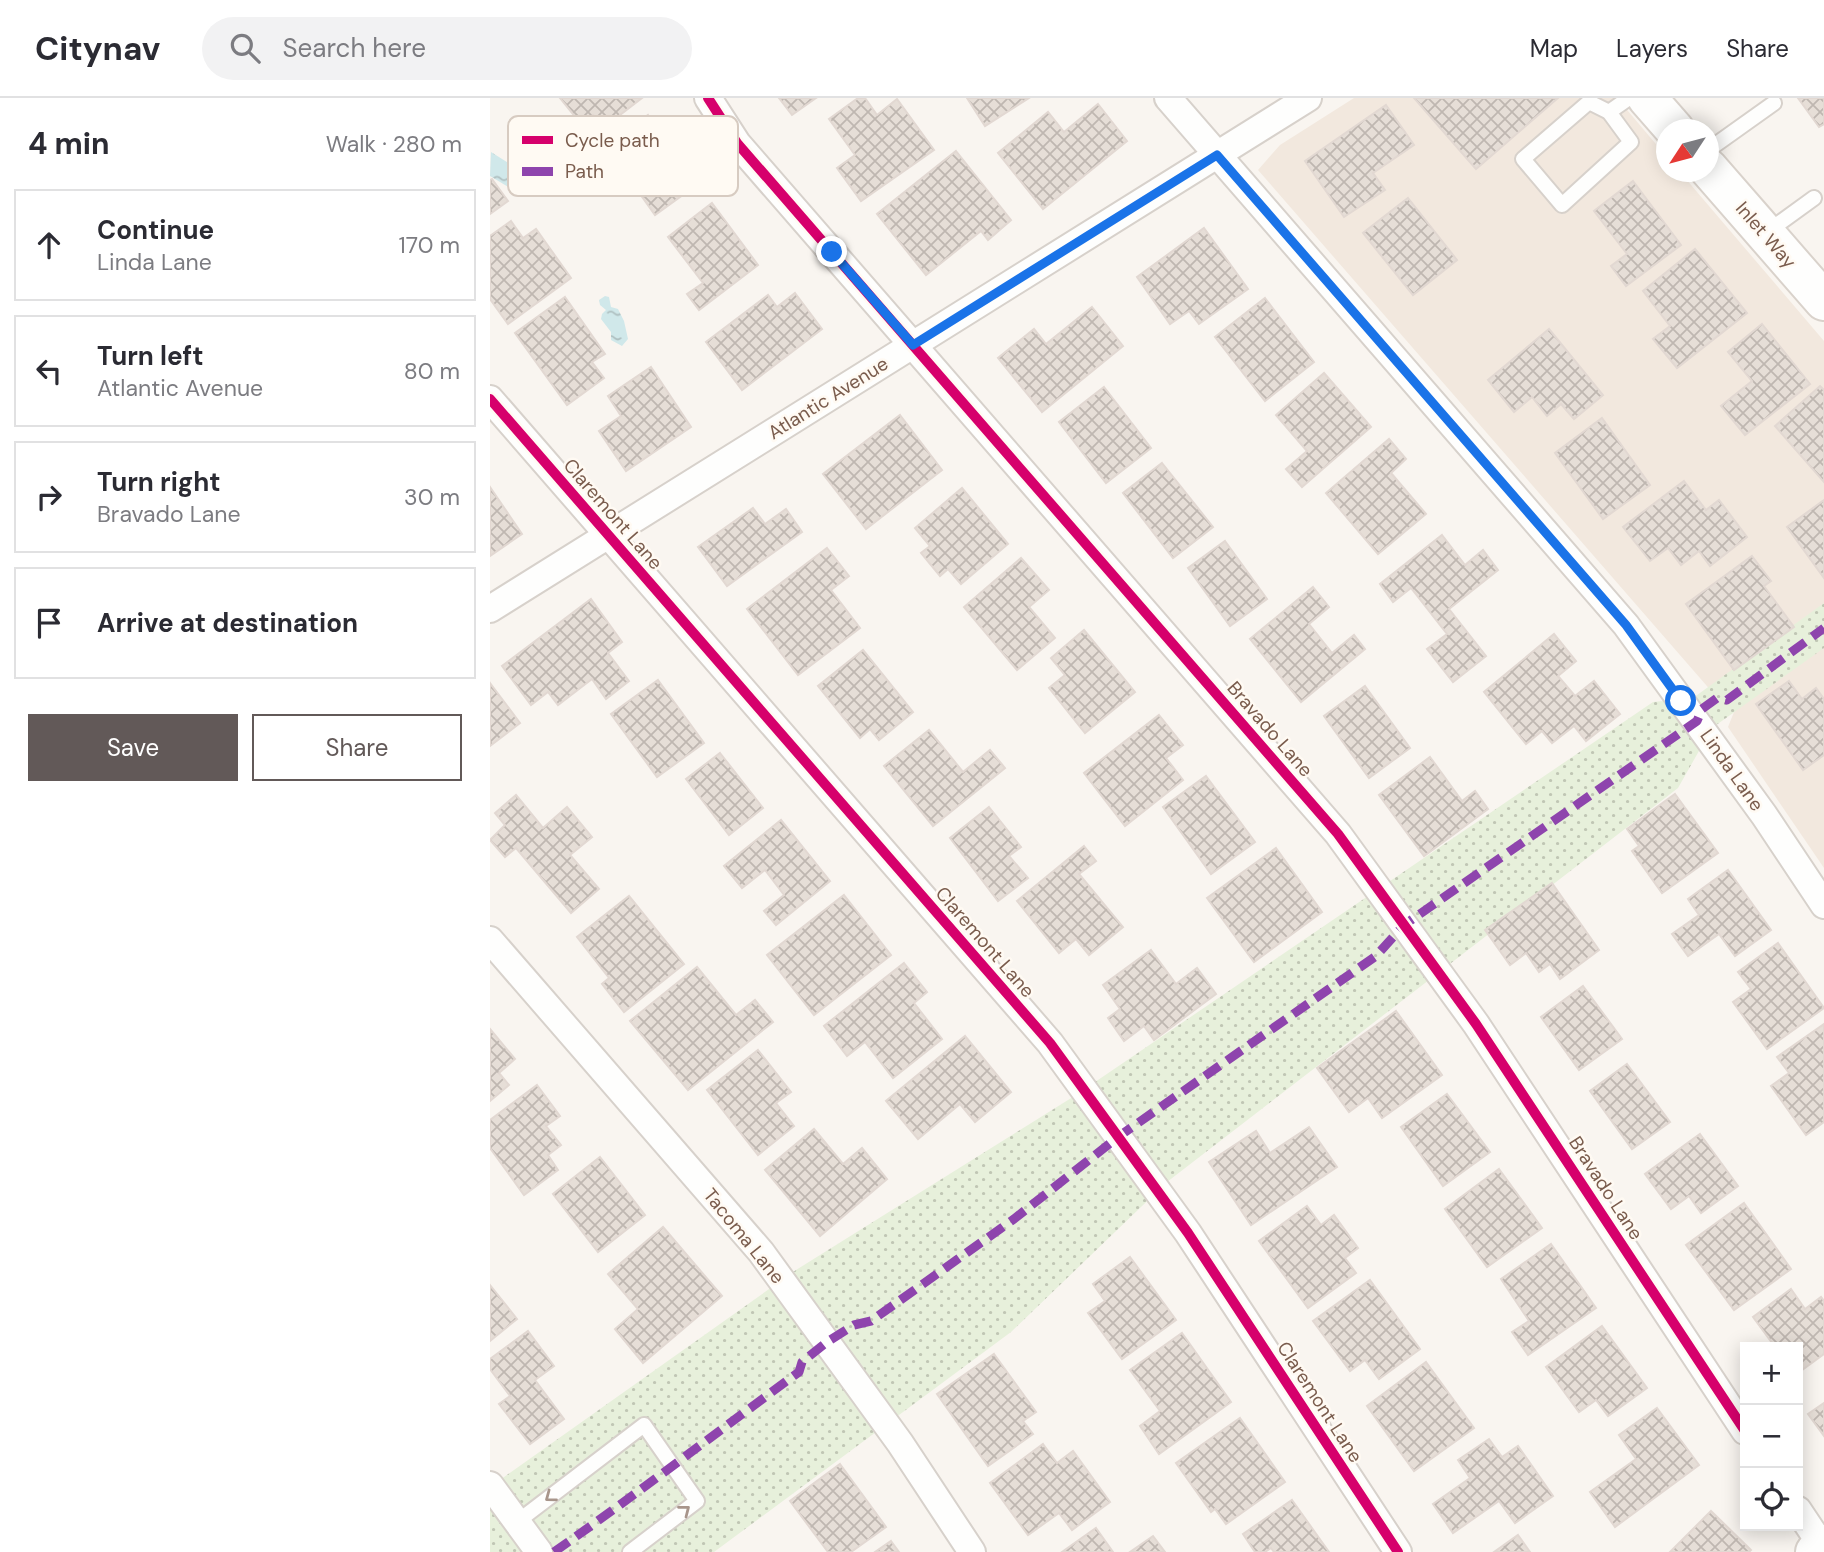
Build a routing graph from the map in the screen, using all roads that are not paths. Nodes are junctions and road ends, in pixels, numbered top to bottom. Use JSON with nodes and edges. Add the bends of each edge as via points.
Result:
{"nodes":[{"id":1,"x":708,"y":98,"type":"edge"},
{"id":2,"x":1168,"y":98,"type":"edge"},
{"id":3,"x":1308,"y":98,"type":"edge"},
{"id":4,"x":1629,"y":98,"type":"edge"},
{"id":5,"x":1647,"y":98,"type":"edge"},
{"id":6,"x":1774,"y":103,"type":"dead end"},
{"id":7,"x":1609,"y":112,"type":"junction"},
{"id":8,"x":720,"y":116,"type":"edge"},
{"id":9,"x":1665,"y":119,"type":"edge"},
{"id":10,"x":1719,"y":143,"type":"edge"},
{"id":11,"x":738,"y":144,"type":"edge"},
{"id":12,"x":1217,"y":155,"type":"junction"},
{"id":13,"x":1719,"y":180,"type":"edge"},
{"id":14,"x":1814,"y":198,"type":"dead end"},
{"id":15,"x":1765,"y":233,"type":"junction"},
{"id":16,"x":1824,"y":301,"type":"edge"},
{"id":17,"x":913,"y":345,"type":"junction"},
{"id":18,"x":490,"y":399,"type":"edge"},
{"id":19,"x":608,"y":536,"type":"junction"},
{"id":20,"x":490,"y":609,"type":"edge"},
{"id":21,"x":1824,"y":905,"type":"edge"},
{"id":22,"x":490,"y":940,"type":"edge"},
{"id":23,"x":1740,"y":1422,"type":"edge"},
{"id":24,"x":490,"y":1485,"type":"edge"},
{"id":25,"x":1803,"y":1518,"type":"edge"},
{"id":26,"x":517,"y":1522,"type":"junction"},
{"id":27,"x":1820,"y":1547,"type":"edge"},
{"id":28,"x":539,"y":1552,"type":"edge"},
{"id":29,"x":630,"y":1552,"type":"edge"},
{"id":30,"x":972,"y":1552,"type":"edge"},
{"id":31,"x":1398,"y":1552,"type":"edge"}],
"edges":[{"from":1,"to":8,"type":"street","name":"Bravado Lane"},
{"from":2,"to":12,"type":"street","name":"Linda Lane"},
{"from":3,"to":12,"type":"street","name":"Atlantic Avenue"},
{"from":4,"to":7,"type":"lane"},
{"from":5,"to":9,"type":"street"},
{"from":6,"to":10,"type":"lane"},
{"from":7,"to":7,"type":"lane","via":[[1589,102],[1523,159],[1562,205],[1631,142]]},
{"from":11,"to":17,"type":"street","name":"Bravado Lane"},
{"from":12,"to":17,"type":"street","name":"Atlantic Avenue"},
{"from":12,"to":21,"type":"street","name":"Linda Lane","via":[[1626,625],[1764,814]]},
{"from":13,"to":15,"type":"street","name":"Inlet Way"},
{"from":14,"to":15,"type":"lane"},
{"from":15,"to":16,"type":"street","name":"Inlet Way"},
{"from":17,"to":19,"type":"street","name":"Atlantic Avenue"},
{"from":17,"to":23,"type":"street","name":"Bravado Lane","via":[[1338,834],[1476,1024]]},
{"from":18,"to":19,"type":"street","name":"Claremont Lane"},
{"from":19,"to":20,"type":"street","name":"Atlantic Avenue"},
{"from":19,"to":31,"type":"street","name":"Claremont Lane","via":[[1050,1043],[1188,1233]]},
{"from":22,"to":30,"type":"street","name":"Tacoma Lane","via":[[761,1252],[900,1443]]},
{"from":24,"to":26,"type":"street"},
{"from":25,"to":27,"type":"street"},
{"from":26,"to":28,"type":"street"},
{"from":29,"to":26,"type":"lane","one_way":true,"via":[[697,1501],[644,1425]]}]}
